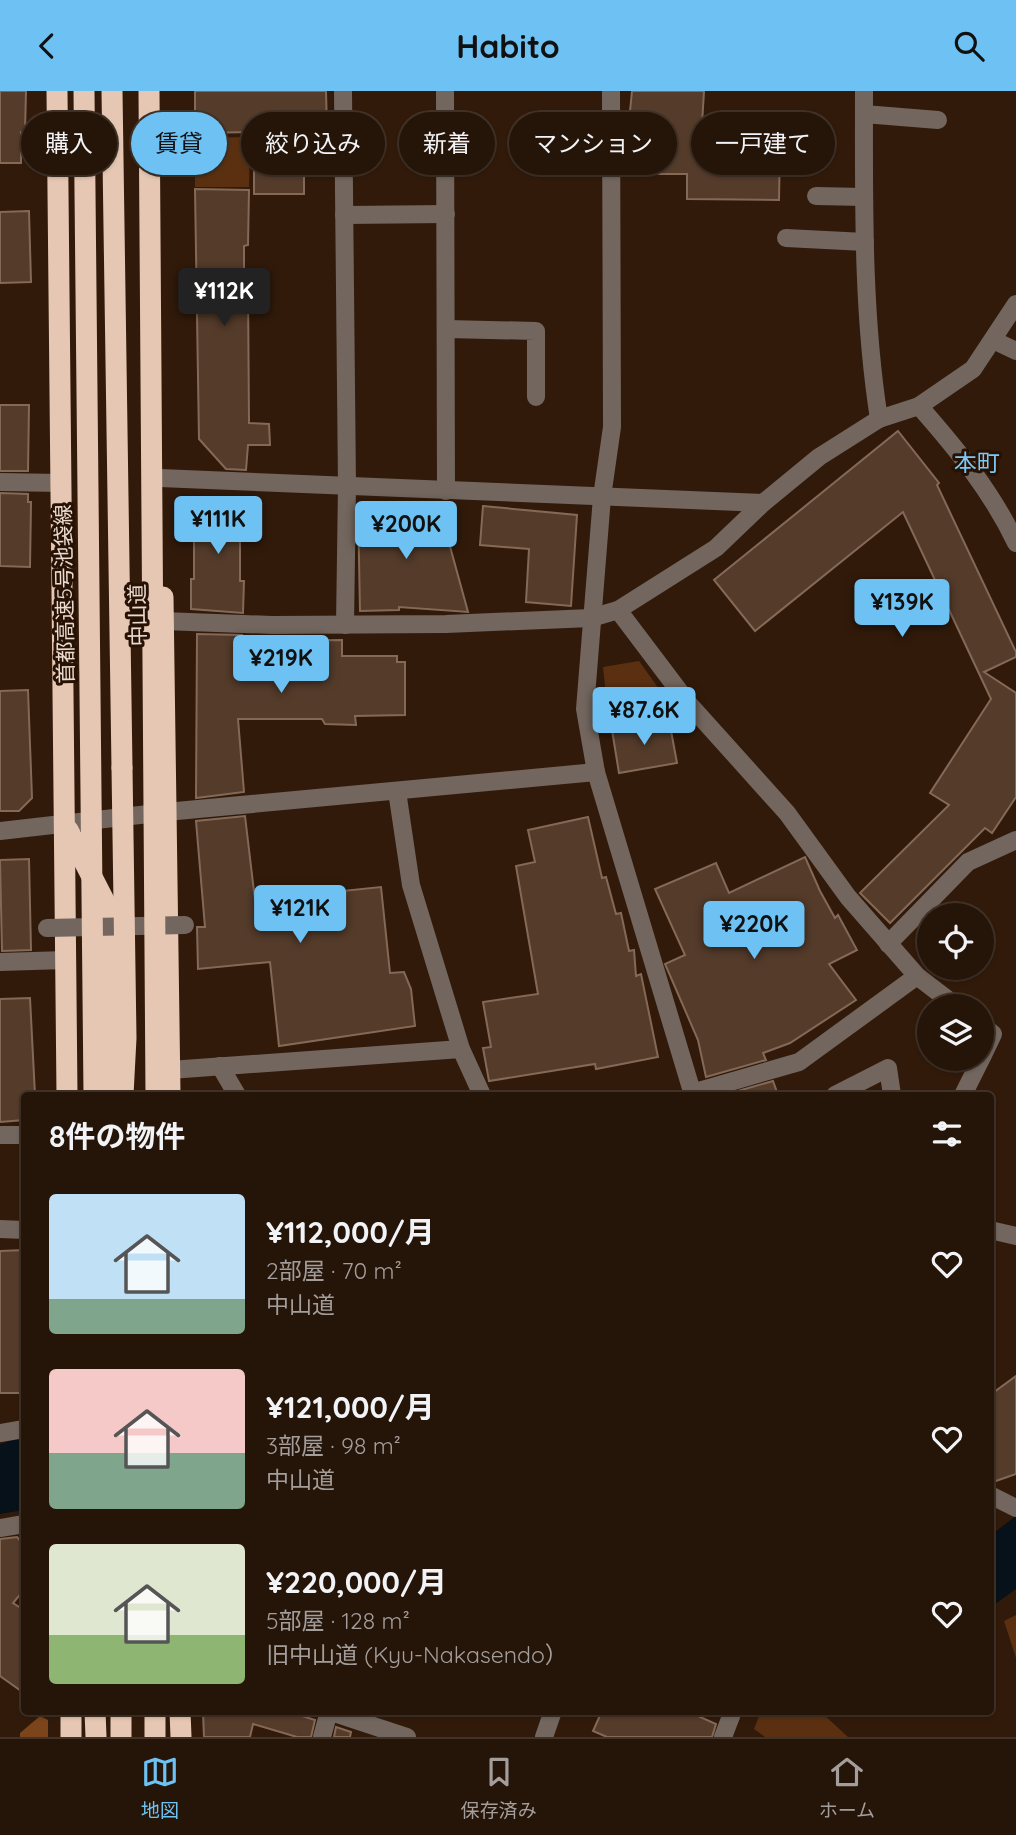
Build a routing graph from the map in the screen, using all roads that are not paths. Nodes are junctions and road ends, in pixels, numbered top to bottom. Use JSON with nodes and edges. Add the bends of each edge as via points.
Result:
{"nodes":[{"id":1,"x":57,"y":91,"type":"edge"},
{"id":2,"x":84,"y":91,"type":"edge"},
{"id":3,"x":149,"y":91,"type":"edge"},
{"id":4,"x":156,"y":91,"type":"edge"},
{"id":5,"x":343,"y":91,"type":"edge"},
{"id":6,"x":445,"y":91,"type":"edge"},
{"id":7,"x":611,"y":91,"type":"edge"},
{"id":8,"x":864,"y":91,"type":"edge"},
{"id":9,"x":112,"y":95,"type":"edge"},
{"id":10,"x":864,"y":114,"type":"junction"},
{"id":11,"x":938,"y":120,"type":"dead end"},
{"id":12,"x":816,"y":196,"type":"dead end"},
{"id":13,"x":864,"y":197,"type":"junction"},
{"id":14,"x":446,"y":214,"type":"junction"},
{"id":15,"x":344,"y":215,"type":"junction"},
{"id":16,"x":786,"y":239,"type":"dead end"},
{"id":17,"x":865,"y":242,"type":"junction"},
{"id":18,"x":1016,"y":305,"type":"edge"},
{"id":19,"x":447,"y":329,"type":"junction"},
{"id":20,"x":993,"y":339,"type":"junction"},
{"id":21,"x":1016,"y":351,"type":"edge"},
{"id":22,"x":536,"y":397,"type":"dead end"},
{"id":23,"x":919,"y":406,"type":"junction"},
{"id":24,"x":879,"y":419,"type":"junction"},
{"id":25,"x":160,"y":478,"type":"junction"},
{"id":26,"x":0,"y":482,"type":"edge"},
{"id":27,"x":61,"y":483,"type":"junction"},
{"id":28,"x":347,"y":486,"type":"junction"},
{"id":29,"x":446,"y":491,"type":"junction"},
{"id":30,"x":602,"y":497,"type":"junction"},
{"id":31,"x":763,"y":503,"type":"junction"},
{"id":32,"x":1010,"y":514,"type":"edge"},
{"id":33,"x":1016,"y":543,"type":"edge"},
{"id":34,"x":618,"y":610,"type":"junction"},
{"id":35,"x":591,"y":618,"type":"junction"},
{"id":36,"x":163,"y":621,"type":"junction"},
{"id":37,"x":345,"y":625,"type":"junction"},
{"id":38,"x":596,"y":772,"type":"junction"},
{"id":39,"x":397,"y":791,"type":"junction"},
{"id":40,"x":166,"y":812,"type":"junction"},
{"id":41,"x":65,"y":825,"type":"junction"},
{"id":42,"x":0,"y":831,"type":"edge"},
{"id":43,"x":1016,"y":840,"type":"edge"},
{"id":44,"x":186,"y":925,"type":"dead end"},
{"id":45,"x":47,"y":928,"type":"dead end"},
{"id":46,"x":888,"y":944,"type":"junction"},
{"id":47,"x":66,"y":960,"type":"junction"},
{"id":48,"x":0,"y":962,"type":"edge"},
{"id":49,"x":917,"y":976,"type":"joint"},
{"id":50,"x":922,"y":980,"type":"edge"},
{"id":51,"x":941,"y":994,"type":"edge"},
{"id":52,"x":461,"y":1049,"type":"junction"},
{"id":53,"x":220,"y":1066,"type":"junction"},
{"id":54,"x":170,"y":1070,"type":"junction"},
{"id":55,"x":975,"y":1071,"type":"edge"},
{"id":56,"x":67,"y":1092,"type":"edge"},
{"id":57,"x":94,"y":1092,"type":"edge"},
{"id":58,"x":112,"y":1092,"type":"edge"},
{"id":59,"x":123,"y":1092,"type":"edge"},
{"id":60,"x":156,"y":1092,"type":"edge"},
{"id":61,"x":170,"y":1092,"type":"edge"},
{"id":62,"x":235,"y":1092,"type":"edge"},
{"id":63,"x":481,"y":1092,"type":"edge"},
{"id":64,"x":691,"y":1092,"type":"edge"},
{"id":65,"x":699,"y":1092,"type":"edge"},
{"id":66,"x":841,"y":1092,"type":"edge"},
{"id":67,"x":892,"y":1092,"type":"edge"},
{"id":68,"x":964,"y":1092,"type":"edge"},
{"id":69,"x":0,"y":1135,"type":"edge"},
{"id":70,"x":21,"y":1135,"type":"edge"},
{"id":71,"x":0,"y":1229,"type":"edge"},
{"id":72,"x":21,"y":1230,"type":"edge"},
{"id":73,"x":994,"y":1231,"type":"edge"},
{"id":74,"x":1016,"y":1236,"type":"edge"},
{"id":75,"x":21,"y":1430,"type":"edge"},
{"id":76,"x":0,"y":1433,"type":"edge"},
{"id":77,"x":21,"y":1524,"type":"edge"},
{"id":78,"x":0,"y":1528,"type":"edge"},
{"id":79,"x":71,"y":1715,"type":"edge"},
{"id":80,"x":96,"y":1715,"type":"edge"},
{"id":81,"x":122,"y":1715,"type":"edge"},
{"id":82,"x":155,"y":1715,"type":"edge"},
{"id":83,"x":180,"y":1715,"type":"edge"},
{"id":84,"x":328,"y":1715,"type":"edge"},
{"id":85,"x":341,"y":1715,"type":"edge"},
{"id":86,"x":552,"y":1715,"type":"edge"},
{"id":87,"x":731,"y":1715,"type":"edge"},
{"id":88,"x":71,"y":1737,"type":"edge"},
{"id":89,"x":96,"y":1737,"type":"edge"},
{"id":90,"x":123,"y":1737,"type":"edge"},
{"id":91,"x":155,"y":1737,"type":"edge"},
{"id":92,"x":181,"y":1737,"type":"edge"},
{"id":93,"x":323,"y":1737,"type":"edge"},
{"id":94,"x":408,"y":1737,"type":"edge"},
{"id":95,"x":544,"y":1737,"type":"edge"},
{"id":96,"x":723,"y":1737,"type":"edge"}],
"edges":[{"from":1,"to":27,"type":"highway"},
{"from":2,"to":57,"type":"highway","name":"首都高速5号池袋線","bridge":true},
{"from":3,"to":60,"type":"highway","bridge":true},
{"from":4,"to":25,"type":"highway","name":"中山道"},
{"from":5,"to":15,"type":"street"},
{"from":6,"to":14,"type":"street"},
{"from":7,"to":30,"type":"street","via":[[612,427]]},
{"from":8,"to":10,"type":"street"},
{"from":9,"to":59,"type":"highway","bridge":true},
{"from":10,"to":11,"type":"street"},
{"from":10,"to":13,"type":"street"},
{"from":12,"to":13,"type":"street"},
{"from":13,"to":17,"type":"street"},
{"from":14,"to":15,"type":"street"},
{"from":14,"to":19,"type":"street"},
{"from":15,"to":28,"type":"street"},
{"from":16,"to":17,"type":"street"},
{"from":17,"to":24,"type":"street"},
{"from":18,"to":20,"type":"street"},
{"from":19,"to":22,"type":"street","via":[[536,331]]},
{"from":19,"to":29,"type":"street"},
{"from":20,"to":21,"type":"street"},
{"from":20,"to":23,"type":"street","via":[[973,369]]},
{"from":23,"to":24,"type":"street"},
{"from":23,"to":32,"type":"street"},
{"from":24,"to":31,"type":"street","via":[[819,457]]},
{"from":25,"to":28,"type":"street"},
{"from":25,"to":36,"type":"highway","name":"中山道"},
{"from":26,"to":27,"type":"street"},
{"from":27,"to":41,"type":"highway"},
{"from":28,"to":29,"type":"street"},
{"from":28,"to":37,"type":"street"},
{"from":29,"to":30,"type":"street"},
{"from":30,"to":31,"type":"street"},
{"from":30,"to":35,"type":"street"},
{"from":31,"to":34,"type":"street","via":[[716,548]]},
{"from":32,"to":33,"type":"street"},
{"from":34,"to":35,"type":"street"},
{"from":34,"to":46,"type":"street","via":[[689,704],[788,813]]},
{"from":35,"to":37,"type":"street"},
{"from":35,"to":38,"type":"street","via":[[585,709]]},
{"from":36,"to":37,"type":"street"},
{"from":36,"to":40,"type":"highway","name":"中山道"},
{"from":38,"to":39,"type":"street"},
{"from":38,"to":64,"type":"street"},
{"from":39,"to":40,"type":"street"},
{"from":39,"to":52,"type":"street","via":[[411,885]]},
{"from":40,"to":41,"type":"street"},
{"from":40,"to":54,"type":"highway","name":"中山道"},
{"from":41,"to":42,"type":"street"},
{"from":41,"to":47,"type":"highway"},
{"from":41,"to":58,"type":"highway","via":[[110,912]]},
{"from":43,"to":46,"type":"street","via":[[968,862]]},
{"from":44,"to":45,"type":"street","bridge":true},
{"from":46,"to":49,"type":"street"},
{"from":47,"to":48,"type":"street"},
{"from":47,"to":56,"type":"highway"},
{"from":49,"to":65,"type":"street","via":[[799,1062]]},
{"from":50,"to":51,"type":"street"},
{"from":52,"to":53,"type":"street"},
{"from":52,"to":63,"type":"street"},
{"from":53,"to":54,"type":"street"},
{"from":53,"to":62,"type":"street"},
{"from":54,"to":61,"type":"highway","name":"中山道"},
{"from":55,"to":68,"type":"street"},
{"from":66,"to":67,"type":"street","via":[[888,1068]]},
{"from":69,"to":70,"type":"street"},
{"from":71,"to":72,"type":"street"},
{"from":73,"to":74,"type":"street"},
{"from":75,"to":76,"type":"street"},
{"from":77,"to":78,"type":"street"},
{"from":79,"to":88,"type":"highway"},
{"from":80,"to":89,"type":"highway"},
{"from":81,"to":90,"type":"highway"},
{"from":82,"to":91,"type":"highway"},
{"from":83,"to":92,"type":"highway"},
{"from":84,"to":93,"type":"street"},
{"from":85,"to":94,"type":"street"},
{"from":86,"to":95,"type":"street"},
{"from":87,"to":96,"type":"street"}]}
